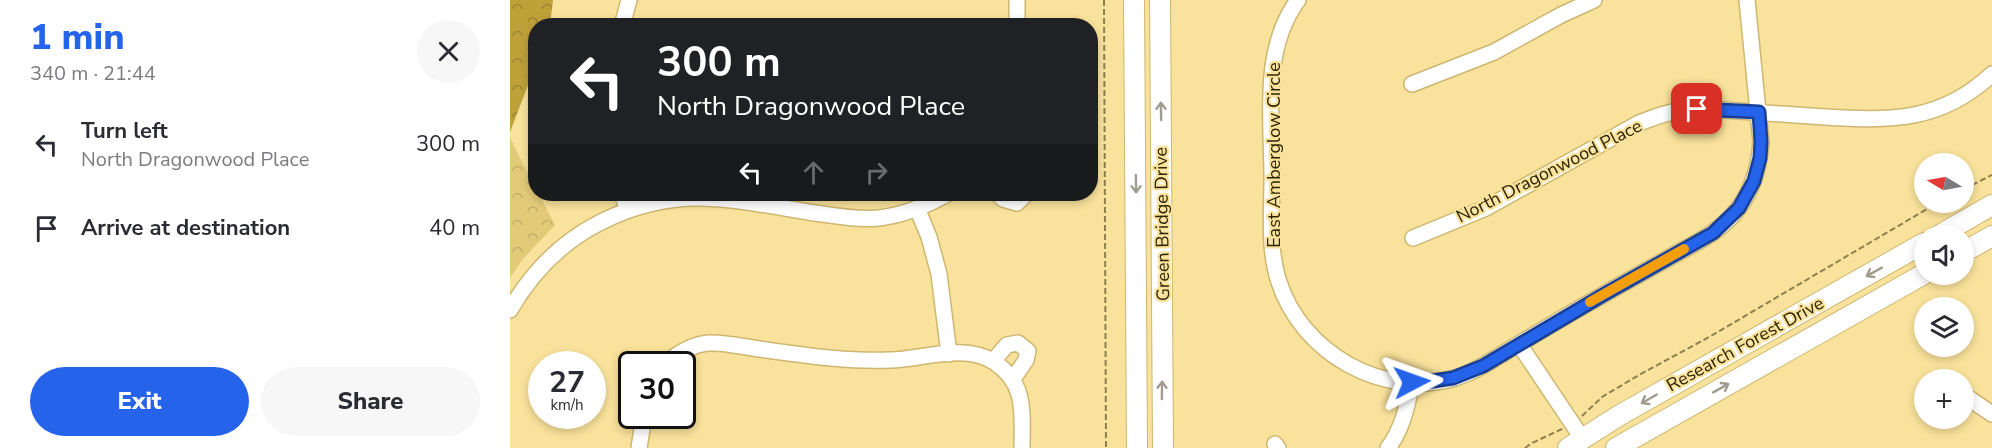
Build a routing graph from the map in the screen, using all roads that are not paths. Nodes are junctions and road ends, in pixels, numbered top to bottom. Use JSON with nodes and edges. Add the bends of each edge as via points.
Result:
{"nodes":[{"id":1,"x":629,"y":0,"type":"edge"},
{"id":2,"x":1017,"y":0,"type":"edge"},
{"id":3,"x":1134,"y":0,"type":"edge"},
{"id":4,"x":1160,"y":0,"type":"edge"},
{"id":5,"x":1298,"y":0,"type":"edge"},
{"id":6,"x":1594,"y":0,"type":"edge"},
{"id":7,"x":1747,"y":0,"type":"edge"},
{"id":8,"x":624,"y":18,"type":"edge"},
{"id":9,"x":1017,"y":18,"type":"edge"},
{"id":10,"x":1992,"y":74,"type":"edge"},
{"id":11,"x":1412,"y":84,"type":"dead end"},
{"id":12,"x":1759,"y":112,"type":"junction"},
{"id":13,"x":625,"y":201,"type":"edge"},
{"id":14,"x":661,"y":201,"type":"edge"},
{"id":15,"x":735,"y":201,"type":"edge"},
{"id":16,"x":932,"y":201,"type":"edge"},
{"id":17,"x":1992,"y":205,"type":"edge"},
{"id":18,"x":917,"y":208,"type":"junction"},
{"id":19,"x":628,"y":210,"type":"junction"},
{"id":20,"x":1957,"y":225,"type":"edge"},
{"id":21,"x":1992,"y":236,"type":"edge"},
{"id":22,"x":1413,"y":238,"type":"dead end"},
{"id":23,"x":1974,"y":246,"type":"edge"},
{"id":24,"x":1914,"y":249,"type":"edge"},
{"id":25,"x":1914,"y":280,"type":"edge"},
{"id":26,"x":510,"y":310,"type":"edge"},
{"id":27,"x":1520,"y":344,"type":"junction"},
{"id":28,"x":684,"y":351,"type":"edge"},
{"id":29,"x":949,"y":354,"type":"junction"},
{"id":30,"x":993,"y":361,"type":"junction"},
{"id":31,"x":1013,"y":379,"type":"junction"},
{"id":32,"x":1412,"y":382,"type":"junction"},
{"id":33,"x":1974,"y":402,"type":"edge"},
{"id":34,"x":1992,"y":414,"type":"edge"},
{"id":35,"x":642,"y":429,"type":"edge"},
{"id":36,"x":1575,"y":437,"type":"edge"},
{"id":37,"x":639,"y":448,"type":"edge"},
{"id":38,"x":1022,"y":448,"type":"edge"},
{"id":39,"x":1137,"y":448,"type":"edge"},
{"id":40,"x":1163,"y":448,"type":"edge"},
{"id":41,"x":1388,"y":448,"type":"edge"},
{"id":42,"x":1616,"y":448,"type":"edge"}],
"edges":[{"from":1,"to":8,"type":"street"},
{"from":2,"to":9,"type":"street"},
{"from":3,"to":39,"type":"main road","name":"Green Bridge Drive","one_way":true},
{"from":40,"to":4,"type":"main road","name":"Green Bridge Drive","one_way":true},
{"from":5,"to":32,"type":"street","name":"East Amberglow Circle","via":[[1276,43],[1272,73],[1272,239],[1279,283],[1299,323],[1332,355],[1373,375]]},
{"from":6,"to":11,"type":"street","via":[[1494,52]]},
{"from":7,"to":12,"type":"street","name":"East Amberglow Circle"},
{"from":10,"to":12,"type":"street","name":"North Dragonwood Place","via":[[1959,98],[1903,117],[1868,120]]},
{"from":12,"to":22,"type":"street","name":"North Dragonwood Place","via":[[1697,109],[1639,123],[1480,211]]},
{"from":12,"to":27,"type":"street","name":"East Amberglow Circle","via":[[1758,170],[1748,194],[1731,217],[1713,233]]},
{"from":13,"to":19,"type":"street"},
{"from":14,"to":19,"type":"street"},
{"from":15,"to":18,"type":"street","via":[[865,218]]},
{"from":16,"to":18,"type":"street"},
{"from":17,"to":20,"type":"main road"},
{"from":18,"to":29,"type":"street","via":[[939,274]]},
{"from":19,"to":26,"type":"street","via":[[584,231],[560,248],[531,278]]},
{"from":21,"to":23,"type":"main road"},
{"from":24,"to":36,"type":"main road","name":"Research Forest Drive","one_way":true},
{"from":42,"to":25,"type":"main road","name":"Research Forest Drive","one_way":true},
{"from":27,"to":32,"type":"street","name":"East Amberglow Circle","via":[[1467,374]]},
{"from":27,"to":36,"type":"street"},
{"from":28,"to":29,"type":"street","via":[[709,343],[865,361]]},
{"from":29,"to":30,"type":"street","via":[[974,354]]},
{"from":30,"to":31,"type":"street"},
{"from":30,"to":31,"type":"street","via":[[1006,345],[1018,343],[1028,351]]},
{"from":31,"to":38,"type":"street","via":[[1019,390]]},
{"from":32,"to":41,"type":"street","via":[[1400,429]]},
{"from":33,"to":34,"type":"street"},
{"from":35,"to":37,"type":"street"}]}
